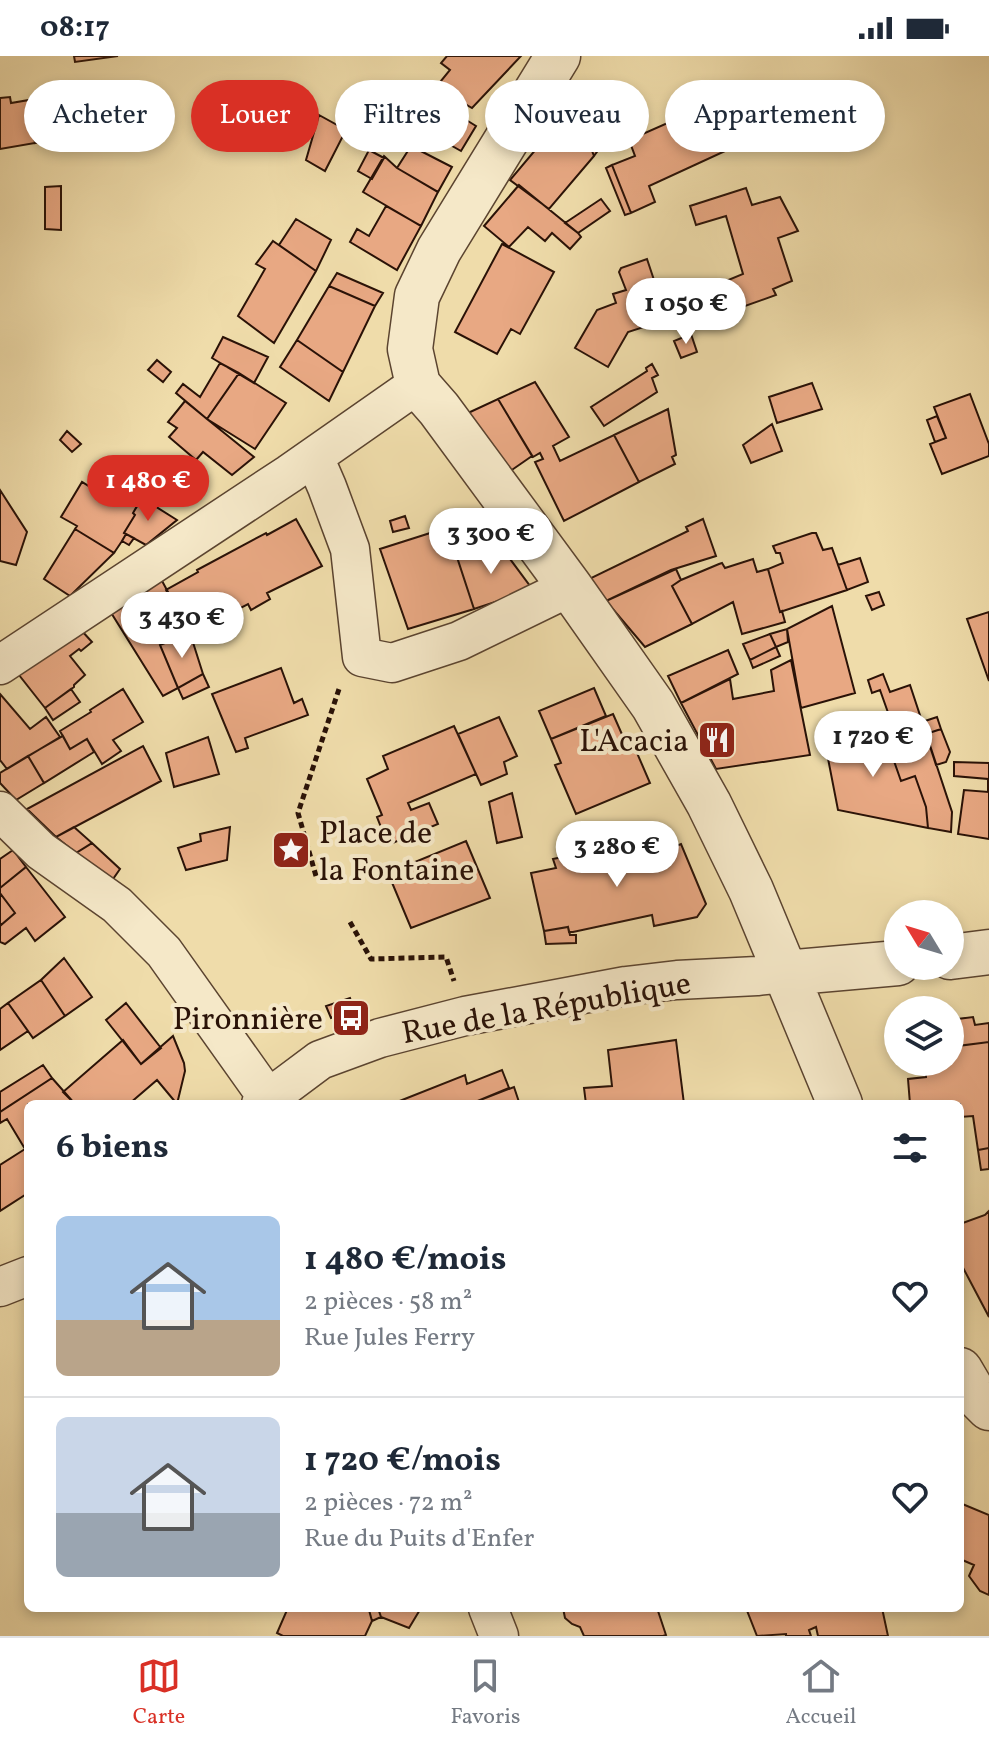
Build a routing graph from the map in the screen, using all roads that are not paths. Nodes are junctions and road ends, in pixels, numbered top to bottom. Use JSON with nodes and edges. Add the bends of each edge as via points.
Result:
{"nodes":[{"id":1,"x":558,"y":56,"type":"edge"},
{"id":2,"x":418,"y":385,"type":"junction"},
{"id":3,"x":314,"y":457,"type":"junction"},
{"id":4,"x":570,"y":587,"type":"junction"},
{"id":5,"x":0,"y":665,"type":"edge"},
{"id":6,"x":0,"y":811,"type":"edge"},
{"id":7,"x":989,"y":952,"type":"edge"},
{"id":8,"x":964,"y":955,"type":"edge"},
{"id":9,"x":884,"y":964,"type":"edge"},
{"id":10,"x":785,"y":973,"type":"junction"},
{"id":11,"x":266,"y":1100,"type":"edge"},
{"id":12,"x":270,"y":1100,"type":"edge"},
{"id":13,"x":838,"y":1100,"type":"edge"},
{"id":14,"x":24,"y":1278,"type":"edge"},
{"id":15,"x":0,"y":1287,"type":"edge"},
{"id":16,"x":964,"y":1377,"type":"edge"},
{"id":17,"x":989,"y":1408,"type":"edge"},
{"id":18,"x":490,"y":1612,"type":"edge"},
{"id":19,"x":499,"y":1636,"type":"edge"}],
"edges":[{"from":1,"to":2,"type":"street","via":[[439,250],[417,296],[410,349]]},
{"from":2,"to":3,"type":"street"},
{"from":2,"to":4,"type":"street"},
{"from":3,"to":4,"type":"street","via":[[350,549],[362,657],[392,663],[459,641]]},
{"from":3,"to":5,"type":"street"},
{"from":4,"to":10,"type":"street","via":[[653,705],[697,783],[751,890]]},
{"from":6,"to":11,"type":"street","via":[[41,851],[117,905],[164,952]]},
{"from":7,"to":8,"type":"street"},
{"from":9,"to":10,"type":"street","name":"Rue de la République"},
{"from":10,"to":12,"type":"street","name":"Rue de la République","via":[[626,986],[465,1016],[320,1060]]},
{"from":10,"to":13,"type":"street"},
{"from":14,"to":15,"type":"street"},
{"from":16,"to":17,"type":"street"},
{"from":18,"to":19,"type":"street"}]}
